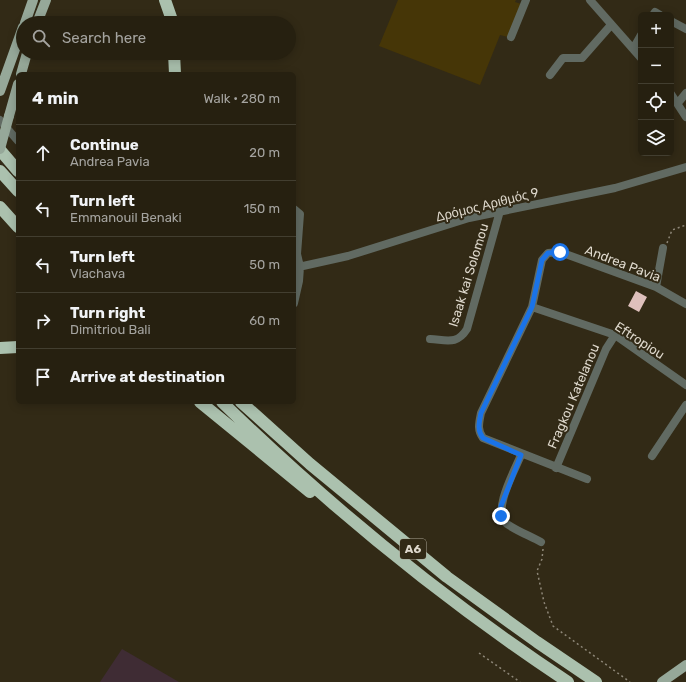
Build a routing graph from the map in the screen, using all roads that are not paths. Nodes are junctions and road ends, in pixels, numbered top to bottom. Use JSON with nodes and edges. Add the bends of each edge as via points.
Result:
{"nodes":[{"id":1,"x":33,"y":0,"type":"edge"},
{"id":2,"x":46,"y":0,"type":"edge"},
{"id":3,"x":165,"y":0,"type":"edge"},
{"id":4,"x":526,"y":0,"type":"edge"},
{"id":5,"x":590,"y":0,"type":"edge"},
{"id":6,"x":27,"y":16,"type":"edge"},
{"id":7,"x":40,"y":16,"type":"edge"},
{"id":8,"x":171,"y":16,"type":"edge"},
{"id":9,"x":674,"y":23,"type":"edge"},
{"id":10,"x":611,"y":25,"type":"junction"},
{"id":11,"x":686,"y":29,"type":"edge"},
{"id":12,"x":511,"y":37,"type":"dead end"},
{"id":13,"x":638,"y":40,"type":"edge"},
{"id":14,"x":16,"y":46,"type":"edge"},
{"id":15,"x":633,"y":48,"type":"junction"},
{"id":16,"x":638,"y":54,"type":"edge"},
{"id":17,"x":25,"y":60,"type":"edge"},
{"id":18,"x":175,"y":60,"type":"edge"},
{"id":19,"x":22,"y":72,"type":"edge"},
{"id":20,"x":176,"y":72,"type":"edge"},
{"id":21,"x":550,"y":75,"type":"dead end"},
{"id":22,"x":16,"y":89,"type":"edge"},
{"id":23,"x":0,"y":91,"type":"edge"},
{"id":24,"x":686,"y":93,"type":"edge"},
{"id":25,"x":674,"y":98,"type":"edge"},
{"id":26,"x":678,"y":103,"type":"junction"},
{"id":27,"x":686,"y":117,"type":"edge"},
{"id":28,"x":4,"y":118,"type":"edge"},
{"id":29,"x":16,"y":138,"type":"edge"},
{"id":30,"x":0,"y":150,"type":"edge"},
{"id":31,"x":686,"y":167,"type":"edge"},
{"id":32,"x":16,"y":169,"type":"edge"},
{"id":33,"x":0,"y":171,"type":"edge"},
{"id":34,"x":16,"y":189,"type":"edge"},
{"id":35,"x":0,"y":207,"type":"edge"},
{"id":36,"x":296,"y":211,"type":"edge"},
{"id":37,"x":500,"y":211,"type":"junction"},
{"id":38,"x":16,"y":225,"type":"edge"},
{"id":39,"x":663,"y":248,"type":"road end"},
{"id":40,"x":297,"y":267,"type":"edge"},
{"id":41,"x":656,"y":287,"type":"junction"},
{"id":42,"x":296,"y":294,"type":"edge"},
{"id":43,"x":686,"y":304,"type":"edge"},
{"id":44,"x":532,"y":307,"type":"junction"},
{"id":45,"x":615,"y":335,"type":"junction"},
{"id":46,"x":430,"y":339,"type":"dead end"},
{"id":47,"x":16,"y":347,"type":"edge"},
{"id":48,"x":0,"y":348,"type":"edge"},
{"id":49,"x":686,"y":385,"type":"edge"},
{"id":50,"x":202,"y":404,"type":"edge"},
{"id":51,"x":224,"y":404,"type":"edge"},
{"id":52,"x":243,"y":404,"type":"edge"},
{"id":53,"x":255,"y":404,"type":"edge"},
{"id":54,"x":686,"y":405,"type":"edge"},
{"id":55,"x":521,"y":455,"type":"junction"},
{"id":56,"x":652,"y":456,"type":"dead end"},
{"id":57,"x":556,"y":468,"type":"junction"},
{"id":58,"x":587,"y":479,"type":"dead end"},
{"id":59,"x":368,"y":512,"type":"junction"},
{"id":60,"x":363,"y":530,"type":"junction"},
{"id":61,"x":541,"y":542,"type":"road end"},
{"id":62,"x":686,"y":665,"type":"edge"},
{"id":63,"x":665,"y":680,"type":"edge"},
{"id":64,"x":568,"y":682,"type":"edge"},
{"id":65,"x":596,"y":682,"type":"edge"}],
"edges":[{"from":1,"to":6,"type":"main road"},
{"from":2,"to":7,"type":"main road"},
{"from":3,"to":8,"type":"highway"},
{"from":4,"to":12,"type":"street"},
{"from":5,"to":10,"type":"street"},
{"from":9,"to":11,"type":"street"},
{"from":10,"to":15,"type":"street"},
{"from":10,"to":21,"type":"street","via":[[582,58],[563,58]]},
{"from":13,"to":15,"type":"street"},
{"from":14,"to":23,"type":"main road"},
{"from":15,"to":16,"type":"street"},
{"from":17,"to":19,"type":"main road"},
{"from":18,"to":20,"type":"highway"},
{"from":22,"to":28,"type":"main road"},
{"from":24,"to":26,"type":"street"},
{"from":25,"to":26,"type":"street"},
{"from":26,"to":27,"type":"street"},
{"from":28,"to":29,"type":"street"},
{"from":28,"to":30,"type":"main road","bridge":true},
{"from":30,"to":32,"type":"highway"},
{"from":31,"to":37,"type":"street","name":"Δρόμος Αριθμός 9","via":[[615,188]]},
{"from":33,"to":34,"type":"highway"},
{"from":35,"to":38,"type":"highway"},
{"from":36,"to":40,"type":"street","via":[[301,220]]},
{"from":37,"to":40,"type":"street","name":"Δρόμος Αριθμός 9","via":[[469,218],[348,256]]},
{"from":37,"to":46,"type":"street","name":"Isaak kai Solomou","via":[[467,329],[462,337],[456,340]]},
{"from":39,"to":41,"type":"street"},
{"from":40,"to":42,"type":"street","via":[[299,281]]},
{"from":41,"to":43,"type":"street","name":"Andrea Pavia"},
{"from":41,"to":44,"type":"street","name":"Andrea Pavia","via":[[560,252],[548,253],[542,260]]},
{"from":44,"to":45,"type":"street","name":"Eftropiou"},
{"from":44,"to":55,"type":"street","via":[[481,413],[478,426],[483,438]]},
{"from":45,"to":49,"type":"street","name":"Eftropiou"},
{"from":45,"to":57,"type":"street","name":"Fragkou Katelanou","via":[[606,348]]},
{"from":47,"to":48,"type":"highway"},
{"from":50,"to":60,"type":"highway","via":[[302,486]]},
{"from":51,"to":60,"type":"highway","number":"A6"},
{"from":52,"to":59,"type":"highway","number":"A6"},
{"from":53,"to":59,"type":"highway"},
{"from":54,"to":56,"type":"street"},
{"from":55,"to":57,"type":"street"},
{"from":55,"to":61,"type":"street","via":[[501,506],[501,516],[507,524]]},
{"from":57,"to":58,"type":"street"},
{"from":59,"to":65,"type":"highway","number":"A6","via":[[447,576]]},
{"from":60,"to":64,"type":"highway","number":"A6","via":[[437,589],[525,654]]},
{"from":62,"to":63,"type":"main road"}]}
